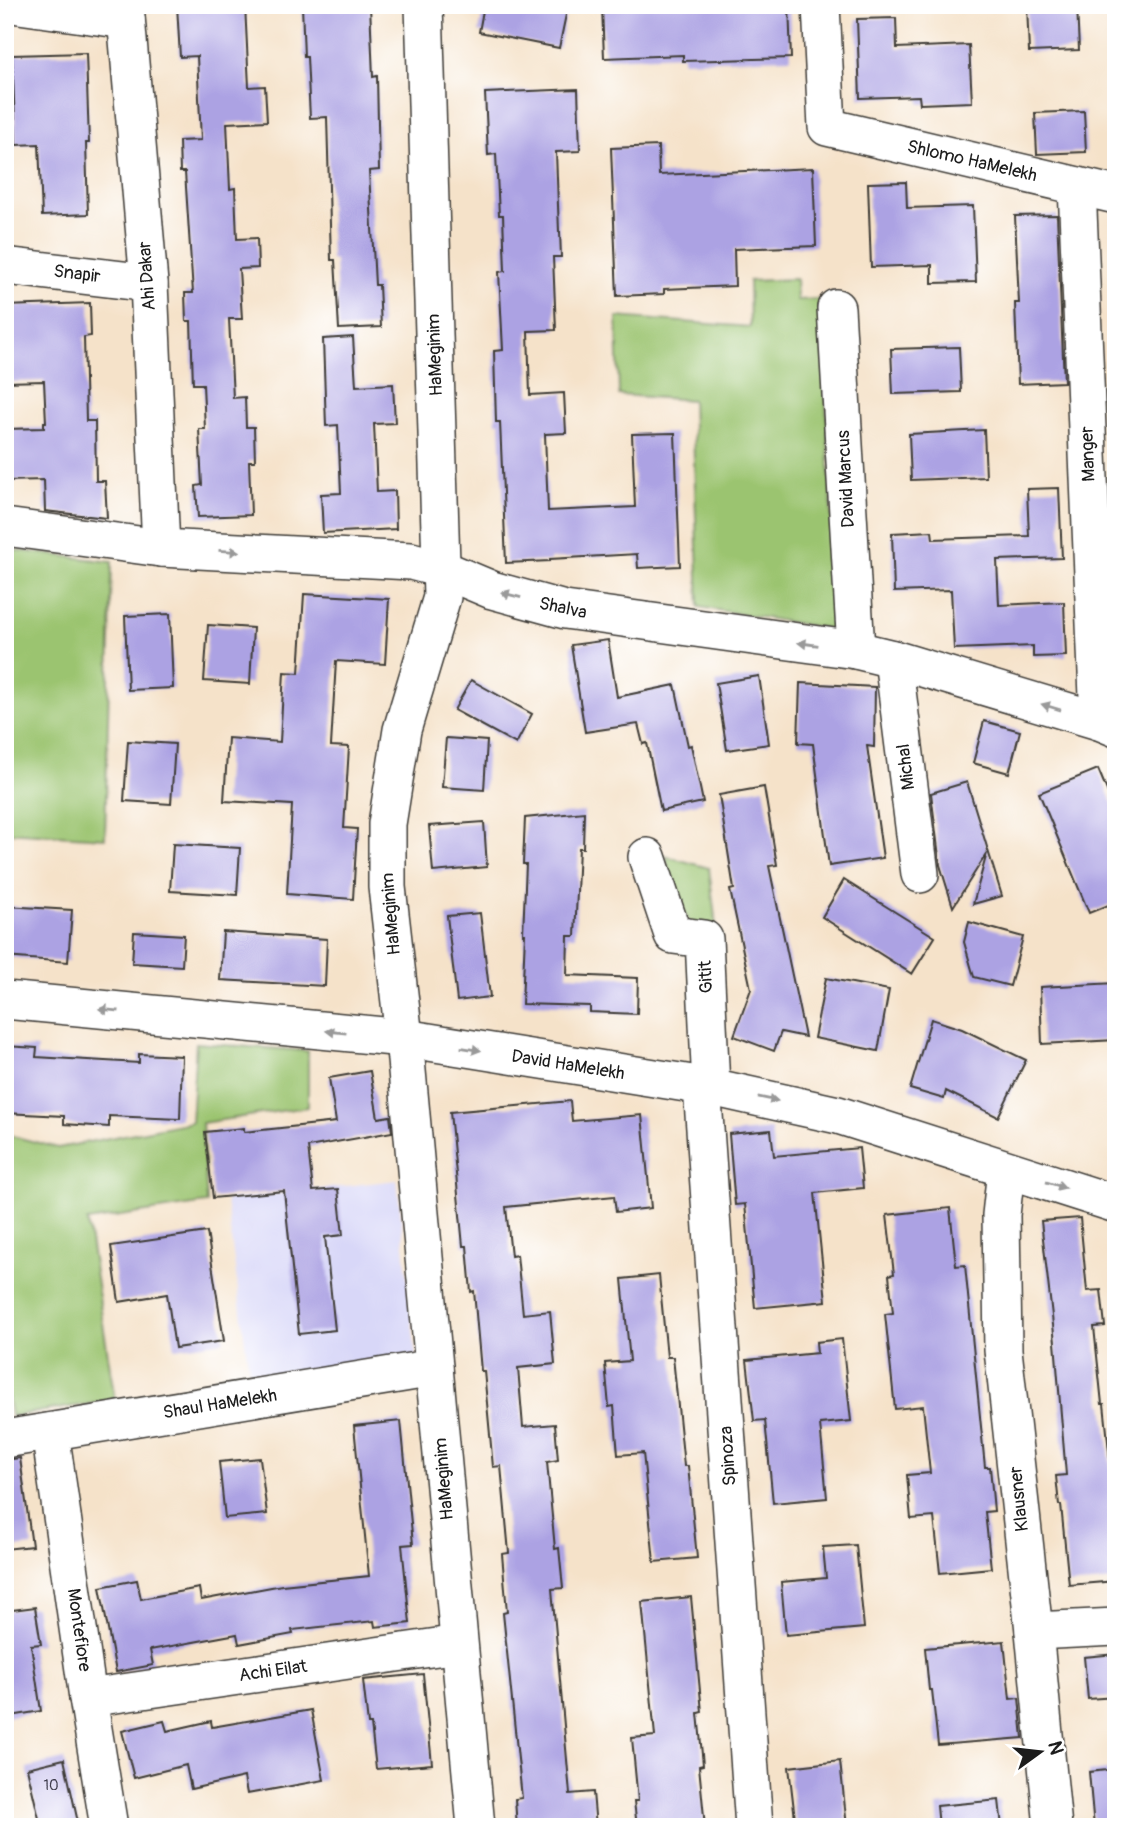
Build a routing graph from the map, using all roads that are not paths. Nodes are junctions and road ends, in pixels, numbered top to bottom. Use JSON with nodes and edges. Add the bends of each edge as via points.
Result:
{"nodes":[{"id":1,"x":19,"y":5,"type":"edge"},
{"id":2,"x":424,"y":5,"type":"edge"},
{"id":3,"x":821,"y":5,"type":"edge"},
{"id":4,"x":125,"y":13,"type":"edge"},
{"id":5,"x":1077,"y":186,"type":"junction"},
{"id":6,"x":1116,"y":195,"type":"edge"},
{"id":7,"x":5,"y":266,"type":"edge"},
{"id":8,"x":149,"y":283,"type":"junction"},
{"id":9,"x":836,"y":308,"type":"dead end"},
{"id":10,"x":5,"y":527,"type":"edge"},
{"id":11,"x":160,"y":548,"type":"junction"},
{"id":12,"x":442,"y":569,"type":"junction"},
{"id":13,"x":856,"y":650,"type":"junction"},
{"id":14,"x":893,"y":659,"type":"junction"},
{"id":15,"x":1107,"y":725,"type":"edge"},
{"id":16,"x":647,"y":857,"type":"dead end"},
{"id":17,"x":919,"y":874,"type":"dead end"},
{"id":18,"x":5,"y":1000,"type":"edge"},
{"id":19,"x":404,"y":1038,"type":"junction"},
{"id":20,"x":707,"y":1086,"type":"junction"},
{"id":21,"x":1006,"y":1170,"type":"junction"},
{"id":22,"x":1116,"y":1204,"type":"edge"},
{"id":23,"x":434,"y":1368,"type":"junction"},
{"id":24,"x":50,"y":1432,"type":"junction"},
{"id":25,"x":5,"y":1439,"type":"edge"},
{"id":26,"x":1116,"y":1627,"type":"edge"},
{"id":27,"x":1034,"y":1631,"type":"junction"},
{"id":28,"x":458,"y":1644,"type":"junction"},
{"id":29,"x":88,"y":1698,"type":"junction"},
{"id":30,"x":109,"y":1827,"type":"edge"},
{"id":31,"x":476,"y":1827,"type":"edge"},
{"id":32,"x":754,"y":1827,"type":"edge"},
{"id":33,"x":1053,"y":1827,"type":"edge"}],
"edges":[{"from":1,"to":4,"type":"street"},
{"from":2,"to":12,"type":"street","name":"HaMeginim"},
{"from":3,"to":5,"type":"street","name":"Shlomo HaMelekh","via":[[828,127]]},
{"from":4,"to":8,"type":"street","name":"Ahi Dakar"},
{"from":5,"to":6,"type":"street","name":"Shlomo HaMelekh"},
{"from":5,"to":15,"type":"street","name":"Manger"},
{"from":7,"to":8,"type":"street","name":"Snapir"},
{"from":8,"to":11,"type":"street","name":"Ahi Dakar"},
{"from":9,"to":13,"type":"street","name":"David Marcus"},
{"from":10,"to":11,"type":"street","name":"Shalva"},
{"from":11,"to":12,"type":"street","name":"Shalva","one_way":true,"via":[[411,561]]},
{"from":13,"to":12,"type":"street","name":"Shalva","one_way":true,"via":[[565,610],[492,590]]},
{"from":12,"to":19,"type":"street","name":"HaMeginim","via":[[442,597],[402,730],[387,824],[387,887]]},
{"from":13,"to":14,"type":"street","name":"Shalva"},
{"from":15,"to":14,"type":"street","name":"Shalva","one_way":true},
{"from":14,"to":17,"type":"street","name":"Michal"},
{"from":16,"to":20,"type":"street","name":"Gitit","via":[[673,935],[704,939]]},
{"from":19,"to":18,"type":"street","name":"David HaMelekh","one_way":true},
{"from":19,"to":20,"type":"street","name":"David HaMelekh","one_way":true},
{"from":19,"to":23,"type":"street","name":"HaMeginim"},
{"from":20,"to":21,"type":"street","name":"David HaMelekh","one_way":true,"via":[[838,1115]]},
{"from":20,"to":32,"type":"street","name":"Spinoza"},
{"from":21,"to":22,"type":"street","name":"David HaMelekh","one_way":true},
{"from":21,"to":27,"type":"street","name":"Klausner","via":[[1001,1215],[1003,1350]]},
{"from":23,"to":24,"type":"street","name":"Shaul HaMelekh"},
{"from":23,"to":28,"type":"street","name":"HaMeginim"},
{"from":24,"to":25,"type":"street","name":"Shaul HaMelekh"},
{"from":24,"to":29,"type":"street","name":"Montefiore"},
{"from":26,"to":27,"type":"street"},
{"from":27,"to":33,"type":"street","name":"Klausner"},
{"from":28,"to":29,"type":"street","name":"Achi Eilat"},
{"from":28,"to":31,"type":"street","name":"HaMeginim"},
{"from":29,"to":30,"type":"street","name":"Montefiore"}]}
